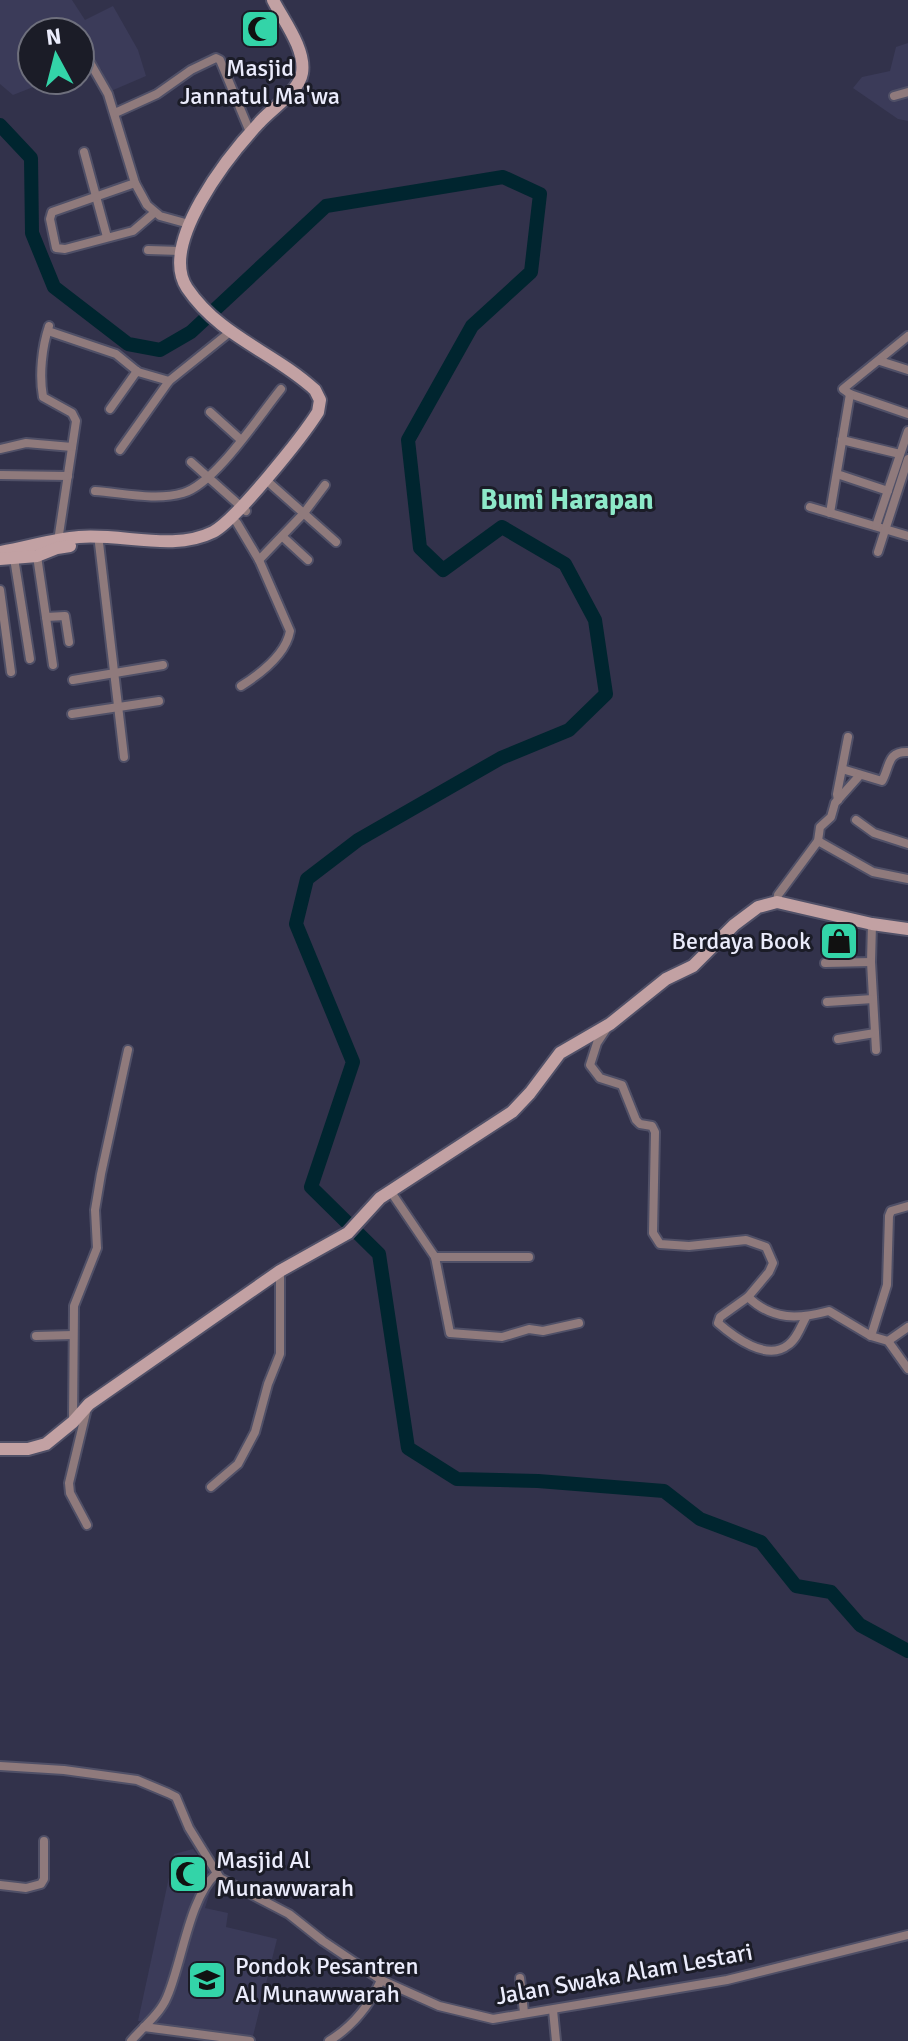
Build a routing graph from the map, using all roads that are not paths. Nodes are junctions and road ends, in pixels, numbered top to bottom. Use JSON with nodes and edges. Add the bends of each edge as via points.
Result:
{"nodes":[{"id":1,"x":273,"y":0,"type":"edge"},
{"id":2,"x":96,"y":70,"type":"edge"},
{"id":3,"x":908,"y":92,"type":"edge"},
{"id":4,"x":894,"y":96,"type":"dead end"},
{"id":5,"x":115,"y":113,"type":"junction"},
{"id":6,"x":250,"y":132,"type":"junction"},
{"id":7,"x":84,"y":152,"type":"dead end"},
{"id":8,"x":135,"y":183,"type":"junction"},
{"id":9,"x":96,"y":197,"type":"junction"},
{"id":10,"x":154,"y":213,"type":"junction"},
{"id":11,"x":189,"y":224,"type":"junction"},
{"id":12,"x":107,"y":237,"type":"junction"},
{"id":13,"x":148,"y":250,"type":"dead end"},
{"id":14,"x":181,"y":251,"type":"junction"},
{"id":15,"x":230,"y":332,"type":"junction"},
{"id":16,"x":908,"y":336,"type":"edge"},
{"id":17,"x":880,"y":361,"type":"junction"},
{"id":18,"x":908,"y":370,"type":"edge"},
{"id":19,"x":137,"y":371,"type":"junction"},
{"id":20,"x":169,"y":381,"type":"junction"},
{"id":21,"x":281,"y":389,"type":"dead end"},
{"id":22,"x":850,"y":394,"type":"junction"},
{"id":23,"x":110,"y":409,"type":"dead end"},
{"id":24,"x":210,"y":412,"type":"dead end"},
{"id":25,"x":908,"y":414,"type":"edge"},
{"id":26,"x":908,"y":431,"type":"edge"},
{"id":27,"x":241,"y":440,"type":"junction"},
{"id":28,"x":842,"y":440,"type":"junction"},
{"id":29,"x":72,"y":447,"type":"junction"},
{"id":30,"x":0,"y":449,"type":"edge"},
{"id":31,"x":120,"y":450,"type":"dead end"},
{"id":32,"x":900,"y":454,"type":"junction"},
{"id":33,"x":908,"y":459,"type":"edge"},
{"id":34,"x":191,"y":462,"type":"dead end"},
{"id":35,"x":837,"y":474,"type":"junction"},
{"id":36,"x":0,"y":475,"type":"edge"},
{"id":37,"x":68,"y":476,"type":"junction"},
{"id":38,"x":209,"y":479,"type":"junction"},
{"id":39,"x":267,"y":482,"type":"junction"},
{"id":40,"x":325,"y":485,"type":"dead end"},
{"id":41,"x":896,"y":490,"type":"edge"},
{"id":42,"x":95,"y":491,"type":"dead end"},
{"id":43,"x":810,"y":507,"type":"dead end"},
{"id":44,"x":244,"y":508,"type":"junction"},
{"id":45,"x":304,"y":513,"type":"junction"},
{"id":46,"x":830,"y":513,"type":"junction"},
{"id":47,"x":237,"y":523,"type":"junction"},
{"id":48,"x":880,"y":528,"type":"junction"},
{"id":49,"x":908,"y":536,"type":"edge"},
{"id":50,"x":283,"y":537,"type":"junction"},
{"id":51,"x":336,"y":542,"type":"dead end"},
{"id":52,"x":99,"y":543,"type":"junction"},
{"id":53,"x":58,"y":544,"type":"junction"},
{"id":54,"x":176,"y":544,"type":"junction"},
{"id":55,"x":0,"y":552,"type":"edge"},
{"id":56,"x":878,"y":552,"type":"dead end"},
{"id":57,"x":37,"y":556,"type":"junction"},
{"id":58,"x":14,"y":558,"type":"junction"},
{"id":59,"x":0,"y":559,"type":"edge"},
{"id":60,"x":259,"y":560,"type":"junction"},
{"id":61,"x":308,"y":560,"type":"dead end"},
{"id":62,"x":0,"y":590,"type":"edge"},
{"id":63,"x":46,"y":617,"type":"junction"},
{"id":64,"x":69,"y":642,"type":"dead end"},
{"id":65,"x":30,"y":659,"type":"dead end"},
{"id":66,"x":53,"y":665,"type":"dead end"},
{"id":67,"x":163,"y":665,"type":"dead end"},
{"id":68,"x":11,"y":672,"type":"dead end"},
{"id":69,"x":114,"y":673,"type":"junction"},
{"id":70,"x":73,"y":680,"type":"dead end"},
{"id":71,"x":241,"y":686,"type":"dead end"},
{"id":72,"x":159,"y":701,"type":"dead end"},
{"id":73,"x":116,"y":708,"type":"junction"},
{"id":74,"x":72,"y":714,"type":"dead end"},
{"id":75,"x":848,"y":737,"type":"dead end"},
{"id":76,"x":908,"y":752,"type":"edge"},
{"id":77,"x":124,"y":757,"type":"dead end"},
{"id":78,"x":842,"y":769,"type":"junction"},
{"id":79,"x":860,"y":775,"type":"junction"},
{"id":80,"x":838,"y":800,"type":"junction"},
{"id":81,"x":856,"y":820,"type":"dead end"},
{"id":82,"x":818,"y":841,"type":"junction"},
{"id":83,"x":908,"y":844,"type":"edge"},
{"id":84,"x":908,"y":879,"type":"edge"},
{"id":85,"x":777,"y":902,"type":"junction"},
{"id":86,"x":872,"y":924,"type":"junction"},
{"id":87,"x":908,"y":929,"type":"edge"},
{"id":88,"x":871,"y":962,"type":"junction"},
{"id":89,"x":825,"y":963,"type":"dead end"},
{"id":90,"x":873,"y":999,"type":"junction"},
{"id":91,"x":827,"y":1002,"type":"dead end"},
{"id":92,"x":610,"y":1024,"type":"junction"},
{"id":93,"x":875,"y":1033,"type":"junction"},
{"id":94,"x":838,"y":1039,"type":"dead end"},
{"id":95,"x":128,"y":1050,"type":"dead end"},
{"id":96,"x":876,"y":1050,"type":"dead end"},
{"id":97,"x":386,"y":1195,"type":"junction"},
{"id":98,"x":908,"y":1206,"type":"edge"},
{"id":99,"x":435,"y":1257,"type":"junction"},
{"id":100,"x":529,"y":1257,"type":"dead end"},
{"id":101,"x":280,"y":1271,"type":"junction"},
{"id":102,"x":748,"y":1297,"type":"junction"},
{"id":103,"x":806,"y":1317,"type":"junction"},
{"id":104,"x":579,"y":1323,"type":"dead end"},
{"id":105,"x":908,"y":1327,"type":"edge"},
{"id":106,"x":73,"y":1335,"type":"junction"},
{"id":107,"x":36,"y":1336,"type":"dead end"},
{"id":108,"x":871,"y":1336,"type":"junction"},
{"id":109,"x":888,"y":1341,"type":"junction"},
{"id":110,"x":908,"y":1369,"type":"edge"},
{"id":111,"x":89,"y":1404,"type":"junction"},
{"id":112,"x":73,"y":1422,"type":"junction"},
{"id":113,"x":0,"y":1449,"type":"edge"},
{"id":114,"x":211,"y":1487,"type":"dead end"},
{"id":115,"x":87,"y":1525,"type":"dead end"},
{"id":116,"x":0,"y":1766,"type":"edge"},
{"id":117,"x":44,"y":1841,"type":"dead end"},
{"id":118,"x":216,"y":1874,"type":"junction"},
{"id":119,"x":0,"y":1885,"type":"edge"},
{"id":120,"x":908,"y":1935,"type":"edge"},
{"id":121,"x":520,"y":1978,"type":"dead end"},
{"id":122,"x":381,"y":1980,"type":"junction"},
{"id":123,"x":553,"y":2010,"type":"junction"},
{"id":124,"x":524,"y":2012,"type":"junction"},
{"id":125,"x":144,"y":2027,"type":"junction"},
{"id":126,"x":131,"y":2041,"type":"edge"},
{"id":127,"x":250,"y":2041,"type":"edge"},
{"id":128,"x":329,"y":2041,"type":"edge"},
{"id":129,"x":556,"y":2041,"type":"edge"}],
"edges":[{"from":1,"to":6,"type":"street","via":[[301,56],[302,74]]},
{"from":2,"to":5,"type":"street"},
{"from":3,"to":4,"type":"street"},
{"from":5,"to":6,"type":"street","via":[[216,58]]},
{"from":5,"to":8,"type":"street"},
{"from":6,"to":11,"type":"street"},
{"from":7,"to":9,"type":"street"},
{"from":8,"to":9,"type":"street"},
{"from":8,"to":10,"type":"street"},
{"from":9,"to":12,"type":"street"},
{"from":9,"to":12,"type":"street","via":[[52,212],[52,239],[61,250]]},
{"from":10,"to":11,"type":"street"},
{"from":10,"to":12,"type":"street","via":[[133,231]]},
{"from":11,"to":14,"type":"street"},
{"from":13,"to":14,"type":"street"},
{"from":14,"to":15,"type":"street","via":[[182,276],[200,304]]},
{"from":15,"to":20,"type":"street"},
{"from":15,"to":39,"type":"street","via":[[312,386],[323,406]]},
{"from":16,"to":17,"type":"street"},
{"from":17,"to":18,"type":"street"},
{"from":17,"to":22,"type":"street","via":[[843,389]]},
{"from":19,"to":20,"type":"street"},
{"from":19,"to":23,"type":"street"},
{"from":19,"to":29,"type":"street","via":[[116,354],[49,329],[42,392],[75,417]]},
{"from":20,"to":31,"type":"street"},
{"from":21,"to":27,"type":"street"},
{"from":22,"to":25,"type":"street"},
{"from":22,"to":28,"type":"street"},
{"from":24,"to":27,"type":"street"},
{"from":26,"to":32,"type":"street"},
{"from":27,"to":38,"type":"street"},
{"from":28,"to":32,"type":"street"},
{"from":28,"to":35,"type":"street"},
{"from":29,"to":30,"type":"street","via":[[26,443]]},
{"from":29,"to":37,"type":"street"},
{"from":32,"to":41,"type":"street"},
{"from":33,"to":41,"type":"street"},
{"from":34,"to":38,"type":"street"},
{"from":35,"to":41,"type":"street"},
{"from":35,"to":46,"type":"street"},
{"from":36,"to":37,"type":"street"},
{"from":37,"to":53,"type":"street"},
{"from":38,"to":42,"type":"street","via":[[192,490],[163,496]]},
{"from":38,"to":44,"type":"street"},
{"from":39,"to":44,"type":"street"},
{"from":39,"to":45,"type":"street"},
{"from":40,"to":45,"type":"street"},
{"from":41,"to":48,"type":"street"},
{"from":43,"to":46,"type":"street"},
{"from":44,"to":47,"type":"street"},
{"from":44,"to":54,"type":"street","via":[[214,531]]},
{"from":45,"to":50,"type":"street"},
{"from":45,"to":51,"type":"street"},
{"from":46,"to":48,"type":"street"},
{"from":47,"to":54,"type":"street","via":[[209,542]]},
{"from":47,"to":60,"type":"street"},
{"from":48,"to":49,"type":"street"},
{"from":48,"to":56,"type":"street"},
{"from":50,"to":60,"type":"street"},
{"from":50,"to":61,"type":"street"},
{"from":52,"to":53,"type":"street"},
{"from":52,"to":54,"type":"street"},
{"from":52,"to":69,"type":"street"},
{"from":53,"to":54,"type":"street","via":[[103,536]]},
{"from":53,"to":55,"type":"street"},
{"from":53,"to":57,"type":"street"},
{"from":57,"to":58,"type":"street"},
{"from":57,"to":63,"type":"street"},
{"from":58,"to":59,"type":"street"},
{"from":58,"to":65,"type":"street"},
{"from":60,"to":71,"type":"street","via":[[290,635],[267,666]]},
{"from":62,"to":68,"type":"street"},
{"from":63,"to":64,"type":"street","via":[[65,616]]},
{"from":63,"to":66,"type":"street"},
{"from":67,"to":69,"type":"street"},
{"from":69,"to":70,"type":"street"},
{"from":69,"to":73,"type":"street"},
{"from":72,"to":73,"type":"street"},
{"from":73,"to":74,"type":"street"},
{"from":73,"to":77,"type":"street"},
{"from":75,"to":78,"type":"street"},
{"from":76,"to":79,"type":"street","via":[[890,758],[882,781]]},
{"from":78,"to":79,"type":"street"},
{"from":78,"to":80,"type":"street"},
{"from":79,"to":80,"type":"street"},
{"from":80,"to":82,"type":"street","via":[[820,827]]},
{"from":81,"to":83,"type":"street","via":[[874,833]]},
{"from":82,"to":84,"type":"street","via":[[873,872]]},
{"from":82,"to":85,"type":"street"},
{"from":85,"to":86,"type":"street"},
{"from":85,"to":92,"type":"street","via":[[749,912],[693,966],[666,979]]},
{"from":86,"to":87,"type":"street"},
{"from":86,"to":88,"type":"street"},
{"from":88,"to":89,"type":"street"},
{"from":88,"to":90,"type":"street"},
{"from":90,"to":91,"type":"street"},
{"from":90,"to":93,"type":"street"},
{"from":92,"to":97,"type":"street","via":[[560,1053],[512,1112]]},
{"from":92,"to":102,"type":"street","via":[[590,1065],[600,1078],[622,1085],[636,1120],[655,1132],[656,1239],[660,1244],[689,1246],[746,1240],[766,1247],[773,1263]]},
{"from":93,"to":94,"type":"street"},
{"from":93,"to":96,"type":"street"},
{"from":95,"to":106,"type":"street","via":[[95,1210],[97,1248],[75,1300]]},
{"from":97,"to":99,"type":"street"},
{"from":97,"to":101,"type":"street","via":[[348,1233]]},
{"from":98,"to":108,"type":"street","via":[[889,1216],[887,1285]]},
{"from":99,"to":100,"type":"street"},
{"from":99,"to":104,"type":"street","via":[[450,1333],[502,1337]]},
{"from":101,"to":111,"type":"street"},
{"from":101,"to":114,"type":"street","via":[[280,1354],[255,1432],[238,1464]]},
{"from":102,"to":103,"type":"street","via":[[788,1317]]},
{"from":102,"to":103,"type":"street","via":[[718,1323],[764,1350],[789,1345]]},
{"from":103,"to":108,"type":"street","via":[[834,1312]]},
{"from":105,"to":109,"type":"street"},
{"from":106,"to":107,"type":"street"},
{"from":106,"to":112,"type":"street"},
{"from":108,"to":109,"type":"street"},
{"from":109,"to":110,"type":"street"},
{"from":111,"to":112,"type":"street"},
{"from":111,"to":115,"type":"street","via":[[69,1483]]},
{"from":112,"to":113,"type":"street","via":[[46,1444]]},
{"from":116,"to":118,"type":"street","via":[[137,1780],[168,1793],[176,1797]]},
{"from":117,"to":119,"type":"street","via":[[41,1884]]},
{"from":118,"to":122,"type":"street","name":"Jalan Swaka Alam Lestari","via":[[289,1914]]},
{"from":118,"to":125,"type":"street","via":[[208,1881],[186,1934],[167,1998]]},
{"from":120,"to":123,"type":"street","name":"Jalan Swaka Alam Lestari","via":[[727,1980]]},
{"from":121,"to":124,"type":"street"},
{"from":122,"to":124,"type":"street","name":"Jalan Swaka Alam Lestari","via":[[439,2006],[493,2019]]},
{"from":122,"to":128,"type":"street","via":[[359,2017]]},
{"from":123,"to":124,"type":"street","name":"Jalan Swaka Alam Lestari"},
{"from":123,"to":129,"type":"street"},
{"from":125,"to":126,"type":"street"},
{"from":125,"to":127,"type":"street"}]}
